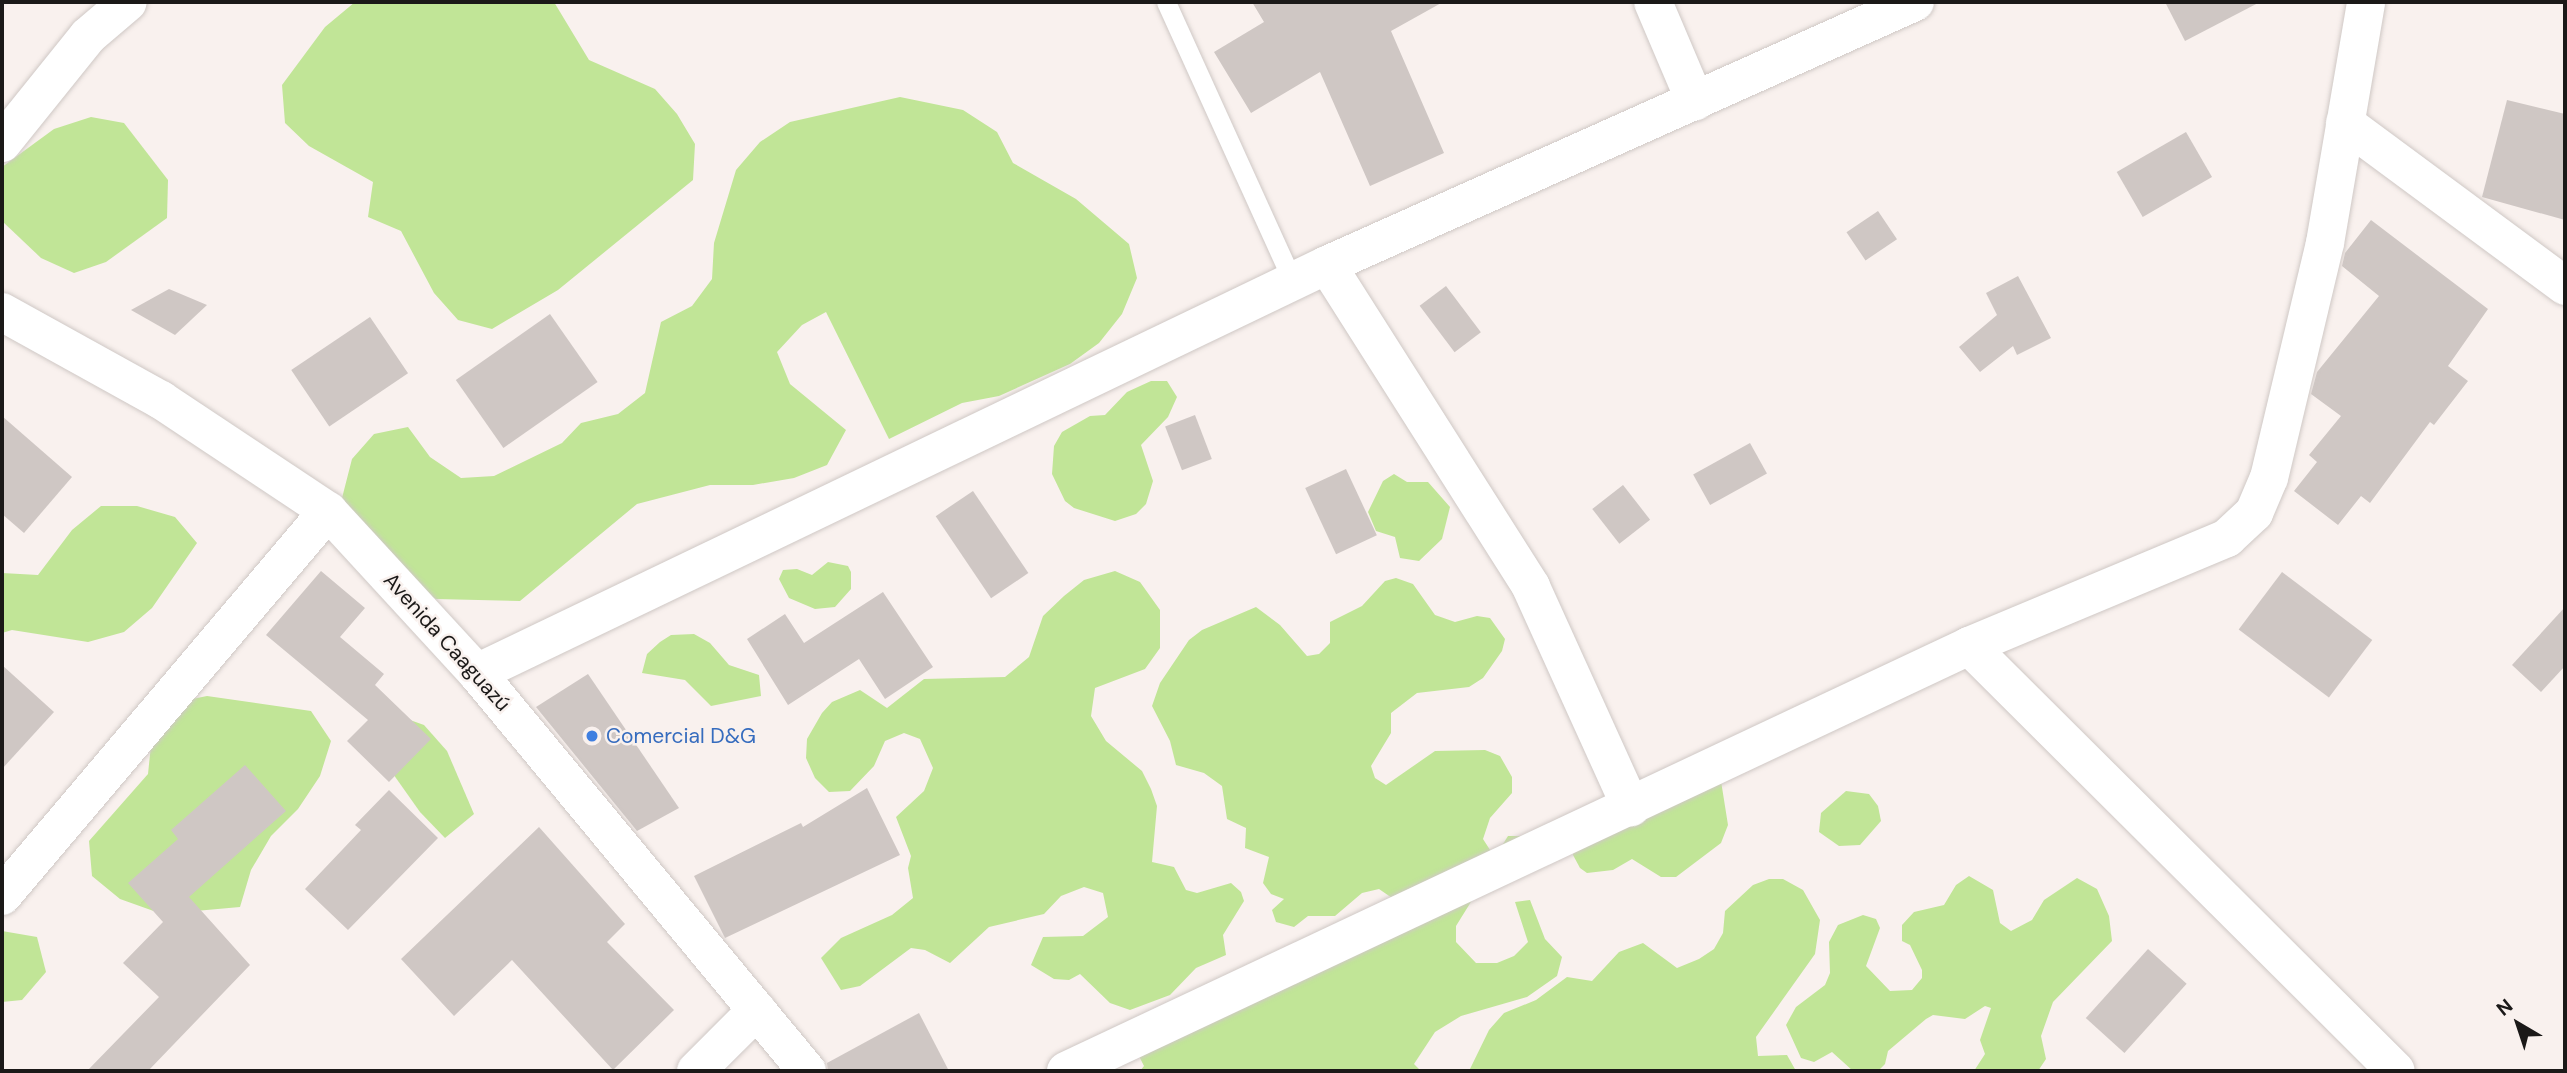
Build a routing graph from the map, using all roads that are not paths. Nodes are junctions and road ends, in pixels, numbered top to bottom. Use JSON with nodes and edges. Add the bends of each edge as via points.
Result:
{"nodes":[{"id":1,"x":128,"y":2,"type":"edge"},
{"id":2,"x":1166,"y":2,"type":"edge"},
{"id":3,"x":1653,"y":2,"type":"edge"},
{"id":4,"x":1915,"y":2,"type":"edge"},
{"id":5,"x":2366,"y":2,"type":"edge"},
{"id":6,"x":1695,"y":101,"type":"junction"},
{"id":7,"x":2345,"y":123,"type":"junction"},
{"id":8,"x":2,"y":143,"type":"edge"},
{"id":9,"x":1327,"y":265,"type":"junction"},
{"id":10,"x":1293,"y":282,"type":"junction"},
{"id":11,"x":2565,"y":286,"type":"edge"},
{"id":12,"x":2,"y":312,"type":"edge"},
{"id":13,"x":328,"y":510,"type":"junction"},
{"id":14,"x":1969,"y":646,"type":"junction"},
{"id":15,"x":477,"y":673,"type":"junction"},
{"id":16,"x":1631,"y":807,"type":"junction"},
{"id":17,"x":2,"y":896,"type":"edge"},
{"id":18,"x":757,"y":1010,"type":"junction"},
{"id":19,"x":696,"y":1071,"type":"edge"},
{"id":20,"x":807,"y":1071,"type":"edge"},
{"id":21,"x":1066,"y":1071,"type":"edge"},
{"id":22,"x":2396,"y":1071,"type":"edge"}],
"edges":[{"from":1,"to":8,"type":"street","via":[[89,36]]},
{"from":2,"to":10,"type":"lane"},
{"from":3,"to":6,"type":"street"},
{"from":4,"to":6,"type":"street"},
{"from":5,"to":7,"type":"street"},
{"from":6,"to":9,"type":"street"},
{"from":7,"to":11,"type":"street"},
{"from":7,"to":14,"type":"street","via":[[2325,243],[2269,478],[2255,513],[2227,538]]},
{"from":9,"to":10,"type":"street"},
{"from":9,"to":16,"type":"street","via":[[1531,587]]},
{"from":10,"to":15,"type":"street"},
{"from":12,"to":13,"type":"street","name":"Avenida Caaguazú","via":[[161,400]]},
{"from":13,"to":15,"type":"street","name":"Avenida Caaguazú"},
{"from":13,"to":17,"type":"street"},
{"from":14,"to":16,"type":"street"},
{"from":14,"to":22,"type":"street"},
{"from":15,"to":18,"type":"street","name":"Avenida Caaguazú"},
{"from":16,"to":21,"type":"street"},
{"from":18,"to":19,"type":"street"},
{"from":18,"to":20,"type":"street","name":"Avenida Caaguazú"}]}
